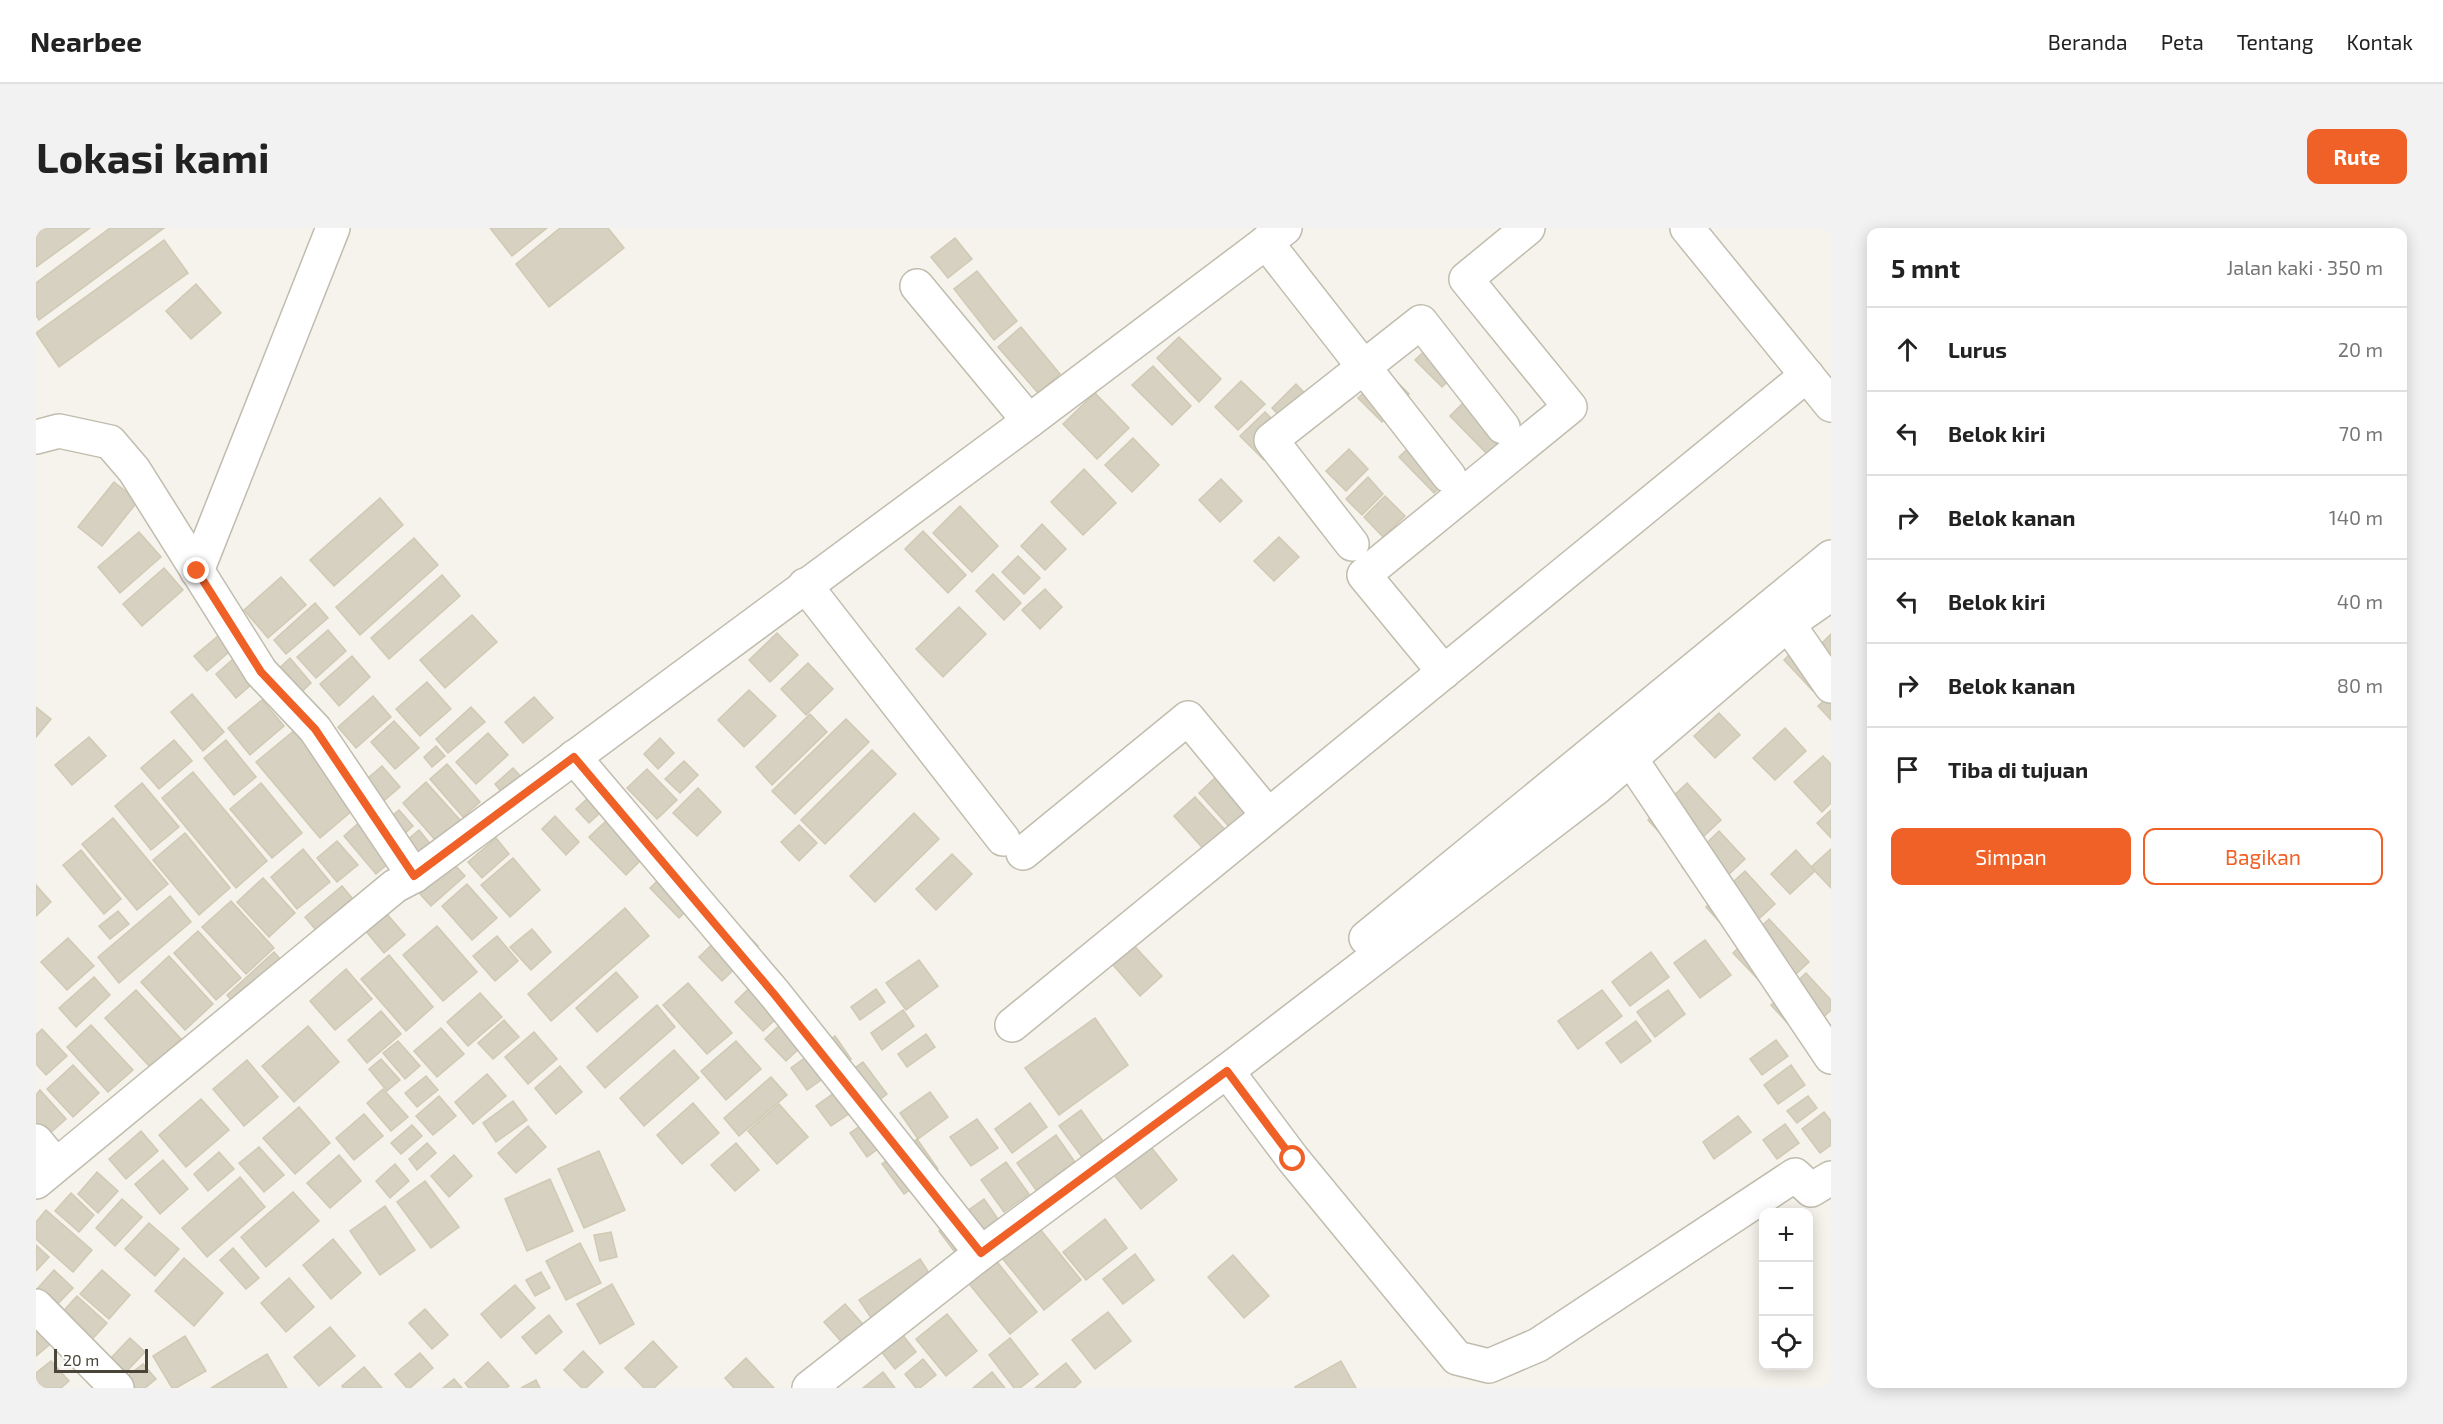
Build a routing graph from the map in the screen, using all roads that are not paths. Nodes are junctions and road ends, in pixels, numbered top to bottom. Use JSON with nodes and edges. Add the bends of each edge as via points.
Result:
{"nodes":[{"id":1,"x":333,"y":228,"type":"edge"},
{"id":2,"x":1528,"y":228,"type":"edge"},
{"id":3,"x":1687,"y":228,"type":"edge"},
{"id":4,"x":1276,"y":235,"type":"edge"},
{"id":5,"x":917,"y":286,"type":"dead end"},
{"id":6,"x":1364,"y":367,"type":"junction"},
{"id":7,"x":1807,"y":375,"type":"junction"},
{"id":8,"x":1831,"y":405,"type":"edge"},
{"id":9,"x":1029,"y":421,"type":"junction"},
{"id":10,"x":1503,"y":427,"type":"dead end"},
{"id":11,"x":36,"y":437,"type":"edge"},
{"id":12,"x":1449,"y":476,"type":"dead end"},
{"id":13,"x":1352,"y":544,"type":"dead end"},
{"id":14,"x":1831,"y":557,"type":"edge"},
{"id":15,"x":197,"y":571,"type":"junction"},
{"id":16,"x":806,"y":585,"type":"junction"},
{"id":17,"x":1831,"y":594,"type":"edge"},
{"id":18,"x":1788,"y":624,"type":"junction"},
{"id":19,"x":1444,"y":672,"type":"junction"},
{"id":20,"x":1831,"y":686,"type":"edge"},
{"id":21,"x":574,"y":757,"type":"junction"},
{"id":22,"x":1630,"y":758,"type":"junction"},
{"id":23,"x":1268,"y":815,"type":"junction"},
{"id":24,"x":414,"y":876,"type":"junction"},
{"id":25,"x":1281,"y":1007,"type":"dead end"},
{"id":26,"x":1012,"y":1025,"type":"dead end"},
{"id":27,"x":1831,"y":1057,"type":"edge"},
{"id":28,"x":1227,"y":1071,"type":"junction"},
{"id":29,"x":43,"y":1162,"type":"edge"},
{"id":30,"x":1831,"y":1178,"type":"edge"},
{"id":31,"x":981,"y":1253,"type":"junction"},
{"id":32,"x":36,"y":1306,"type":"edge"},
{"id":33,"x":117,"y":1388,"type":"edge"},
{"id":34,"x":809,"y":1388,"type":"edge"}],
"edges":[{"from":1,"to":15,"type":"street"},
{"from":2,"to":19,"type":"street","via":[[1466,279],[1570,406],[1364,575]]},
{"from":3,"to":7,"type":"street"},
{"from":4,"to":6,"type":"street"},
{"from":4,"to":9,"type":"street"},
{"from":5,"to":9,"type":"street"},
{"from":6,"to":10,"type":"street","via":[[1421,322]]},
{"from":6,"to":12,"type":"street"},
{"from":6,"to":13,"type":"street","via":[[1271,440]]},
{"from":7,"to":8,"type":"street"},
{"from":7,"to":19,"type":"street"},
{"from":9,"to":16,"type":"street"},
{"from":11,"to":15,"type":"street","via":[[59,431],[110,442],[134,470]]},
{"from":14,"to":25,"type":"street"},
{"from":15,"to":24,"type":"street","via":[[261,672],[315,729]]},
{"from":16,"to":21,"type":"street"},
{"from":16,"to":23,"type":"street","via":[[1013,846],[1188,718]]},
{"from":17,"to":18,"type":"street"},
{"from":18,"to":20,"type":"street"},
{"from":18,"to":22,"type":"street"},
{"from":19,"to":23,"type":"street"},
{"from":21,"to":24,"type":"street"},
{"from":21,"to":31,"type":"street","via":[[774,994]]},
{"from":22,"to":27,"type":"street"},
{"from":22,"to":28,"type":"street","via":[[1595,789]]},
{"from":23,"to":26,"type":"street"},
{"from":24,"to":29,"type":"street"},
{"from":28,"to":30,"type":"street","via":[[1293,1159],[1457,1358],[1489,1366],[1538,1345],[1795,1174],[1811,1190]]},
{"from":28,"to":31,"type":"street"},
{"from":31,"to":34,"type":"street"},
{"from":32,"to":33,"type":"street"}]}
